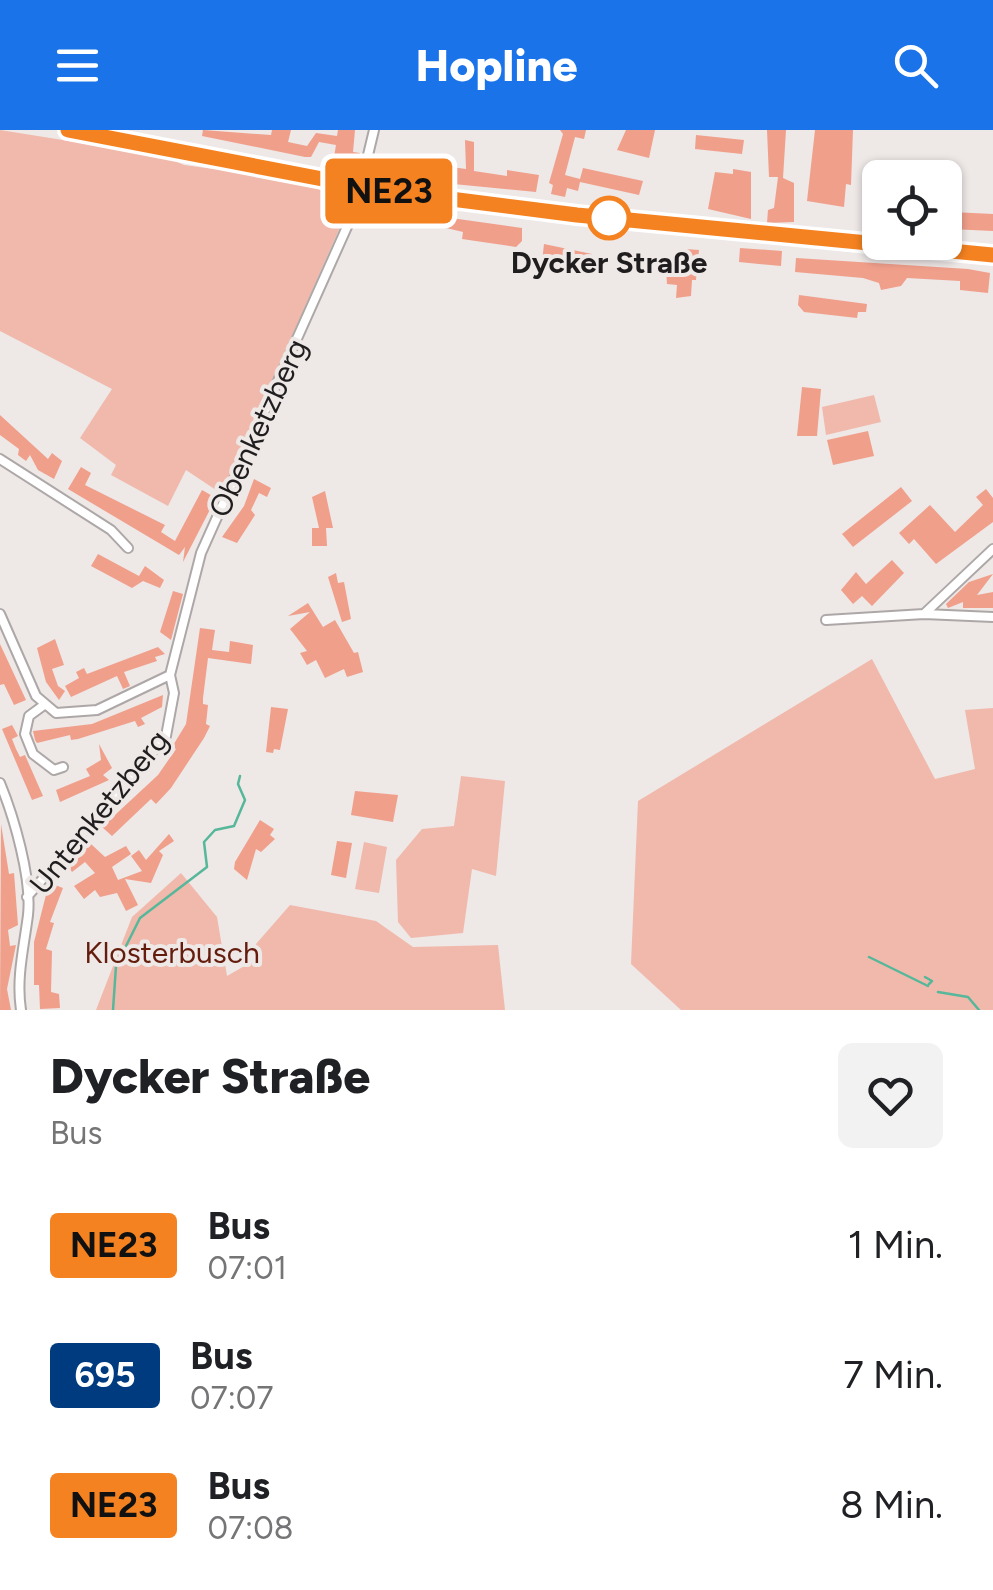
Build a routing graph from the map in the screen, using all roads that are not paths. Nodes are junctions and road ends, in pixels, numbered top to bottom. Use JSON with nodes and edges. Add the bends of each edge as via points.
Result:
{"nodes":[{"id":1,"x":67,"y":130,"type":"edge"},
{"id":2,"x":374,"y":130,"type":"edge"},
{"id":3,"x":360,"y":187,"type":"junction"},
{"id":4,"x":993,"y":255,"type":"edge"},
{"id":5,"x":4,"y":462,"type":"edge"},
{"id":6,"x":0,"y":475,"type":"edge"},
{"id":7,"x":128,"y":548,"type":"dead end"},
{"id":8,"x":993,"y":549,"type":"edge"},
{"id":9,"x":0,"y":614,"type":"edge"},
{"id":10,"x":924,"y":614,"type":"junction"},
{"id":11,"x":993,"y":618,"type":"edge"},
{"id":12,"x":826,"y":620,"type":"dead end"},
{"id":13,"x":170,"y":675,"type":"junction"},
{"id":14,"x":44,"y":706,"type":"junction"},
{"id":15,"x":63,"y":767,"type":"dead end"},
{"id":16,"x":0,"y":783,"type":"edge"},
{"id":17,"x":27,"y":898,"type":"junction"},
{"id":18,"x":21,"y":1010,"type":"edge"}],
"edges":[{"from":1,"to":3,"type":"street"},
{"from":2,"to":3,"type":"street"},
{"from":3,"to":4,"type":"street"},
{"from":3,"to":13,"type":"street","name":"Obenketzberg","via":[[286,372],[210,532]]},
{"from":5,"to":6,"type":"street"},
{"from":5,"to":7,"type":"street","via":[[111,530]]},
{"from":8,"to":10,"type":"street"},
{"from":9,"to":14,"type":"street"},
{"from":10,"to":11,"type":"street"},
{"from":10,"to":12,"type":"street"},
{"from":13,"to":14,"type":"street","via":[[88,713]]},
{"from":13,"to":17,"type":"street","name":"Untenketzberg","via":[[174,692],[166,736]]},
{"from":14,"to":15,"type":"street","via":[[25,722],[25,734],[40,762]]},
{"from":16,"to":17,"type":"street"},
{"from":17,"to":18,"type":"street","name":"Untenketzberg"}]}
